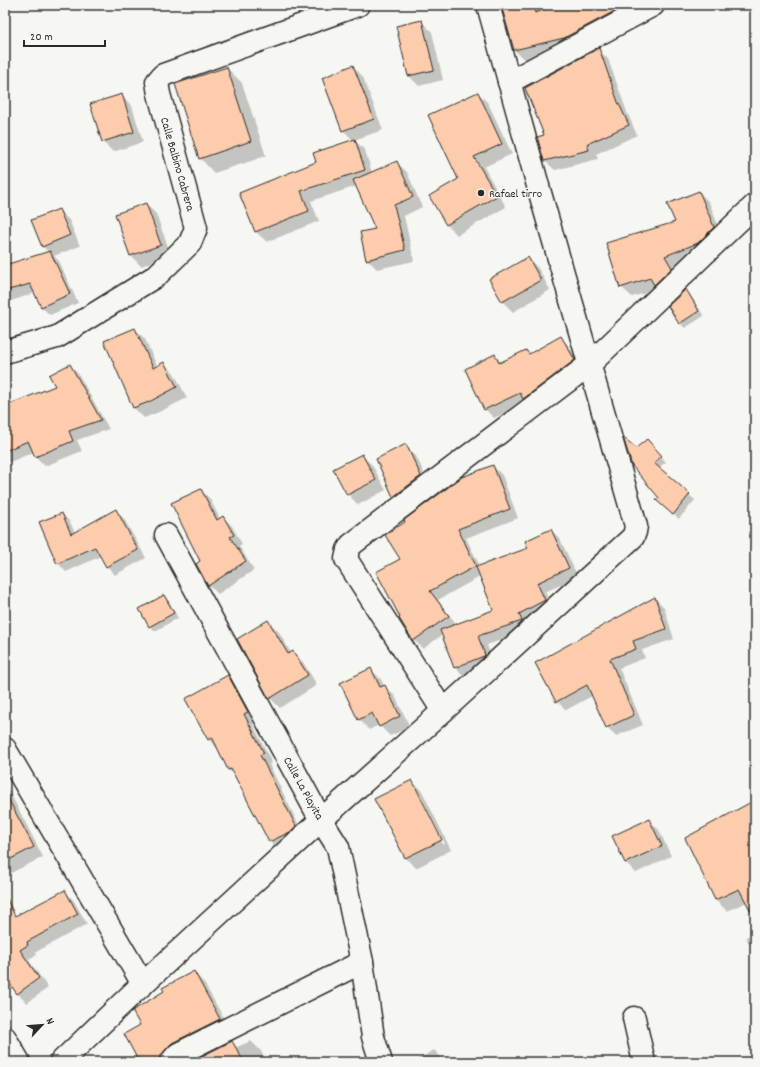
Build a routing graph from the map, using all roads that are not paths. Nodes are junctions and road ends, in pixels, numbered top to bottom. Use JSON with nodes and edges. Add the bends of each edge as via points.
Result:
{"nodes":[{"id":1,"x":358,"y":5,"type":"edge"},
{"id":2,"x":488,"y":5,"type":"edge"},
{"id":3,"x":653,"y":5,"type":"edge"},
{"id":4,"x":509,"y":82,"type":"junction"},
{"id":5,"x":755,"y":205,"type":"edge"},
{"id":6,"x":5,"y":352,"type":"edge"},
{"id":7,"x":590,"y":364,"type":"junction"},
{"id":8,"x":166,"y":534,"type":"dead end"},
{"id":9,"x":443,"y":711,"type":"junction"},
{"id":10,"x":5,"y":748,"type":"edge"},
{"id":11,"x":321,"y":820,"type":"junction"},
{"id":12,"x":362,"y":962,"type":"junction"},
{"id":13,"x":143,"y":984,"type":"junction"},
{"id":14,"x":634,"y":1018,"type":"dead end"},
{"id":15,"x":5,"y":1038,"type":"edge"},
{"id":16,"x":19,"y":1062,"type":"edge"},
{"id":17,"x":62,"y":1062,"type":"edge"},
{"id":18,"x":171,"y":1062,"type":"edge"},
{"id":19,"x":382,"y":1062,"type":"edge"},
{"id":20,"x":644,"y":1062,"type":"edge"}],
"edges":[{"from":1,"to":6,"type":"street","name":"Calle Balbino Cabrera","via":[[163,75],[158,82],[159,94],[196,228],[190,243],[156,276],[57,337]]},
{"from":2,"to":4,"type":"street"},
{"from":3,"to":4,"type":"street"},
{"from":4,"to":7,"type":"street"},
{"from":5,"to":7,"type":"street"},
{"from":7,"to":9,"type":"street","via":[[636,532]]},
{"from":7,"to":9,"type":"street","via":[[350,545],[346,559]]},
{"from":8,"to":11,"type":"street","name":"Calle La Playita"},
{"from":9,"to":11,"type":"street"},
{"from":10,"to":13,"type":"street"},
{"from":11,"to":12,"type":"street","name":"Calle La Playita","via":[[338,847]]},
{"from":11,"to":13,"type":"street"},
{"from":12,"to":18,"type":"street","via":[[178,1054]]},
{"from":12,"to":19,"type":"street","name":"Calle La Playita","via":[[373,1037]]},
{"from":13,"to":17,"type":"street"},
{"from":14,"to":20,"type":"street"},
{"from":15,"to":16,"type":"street"}]}
